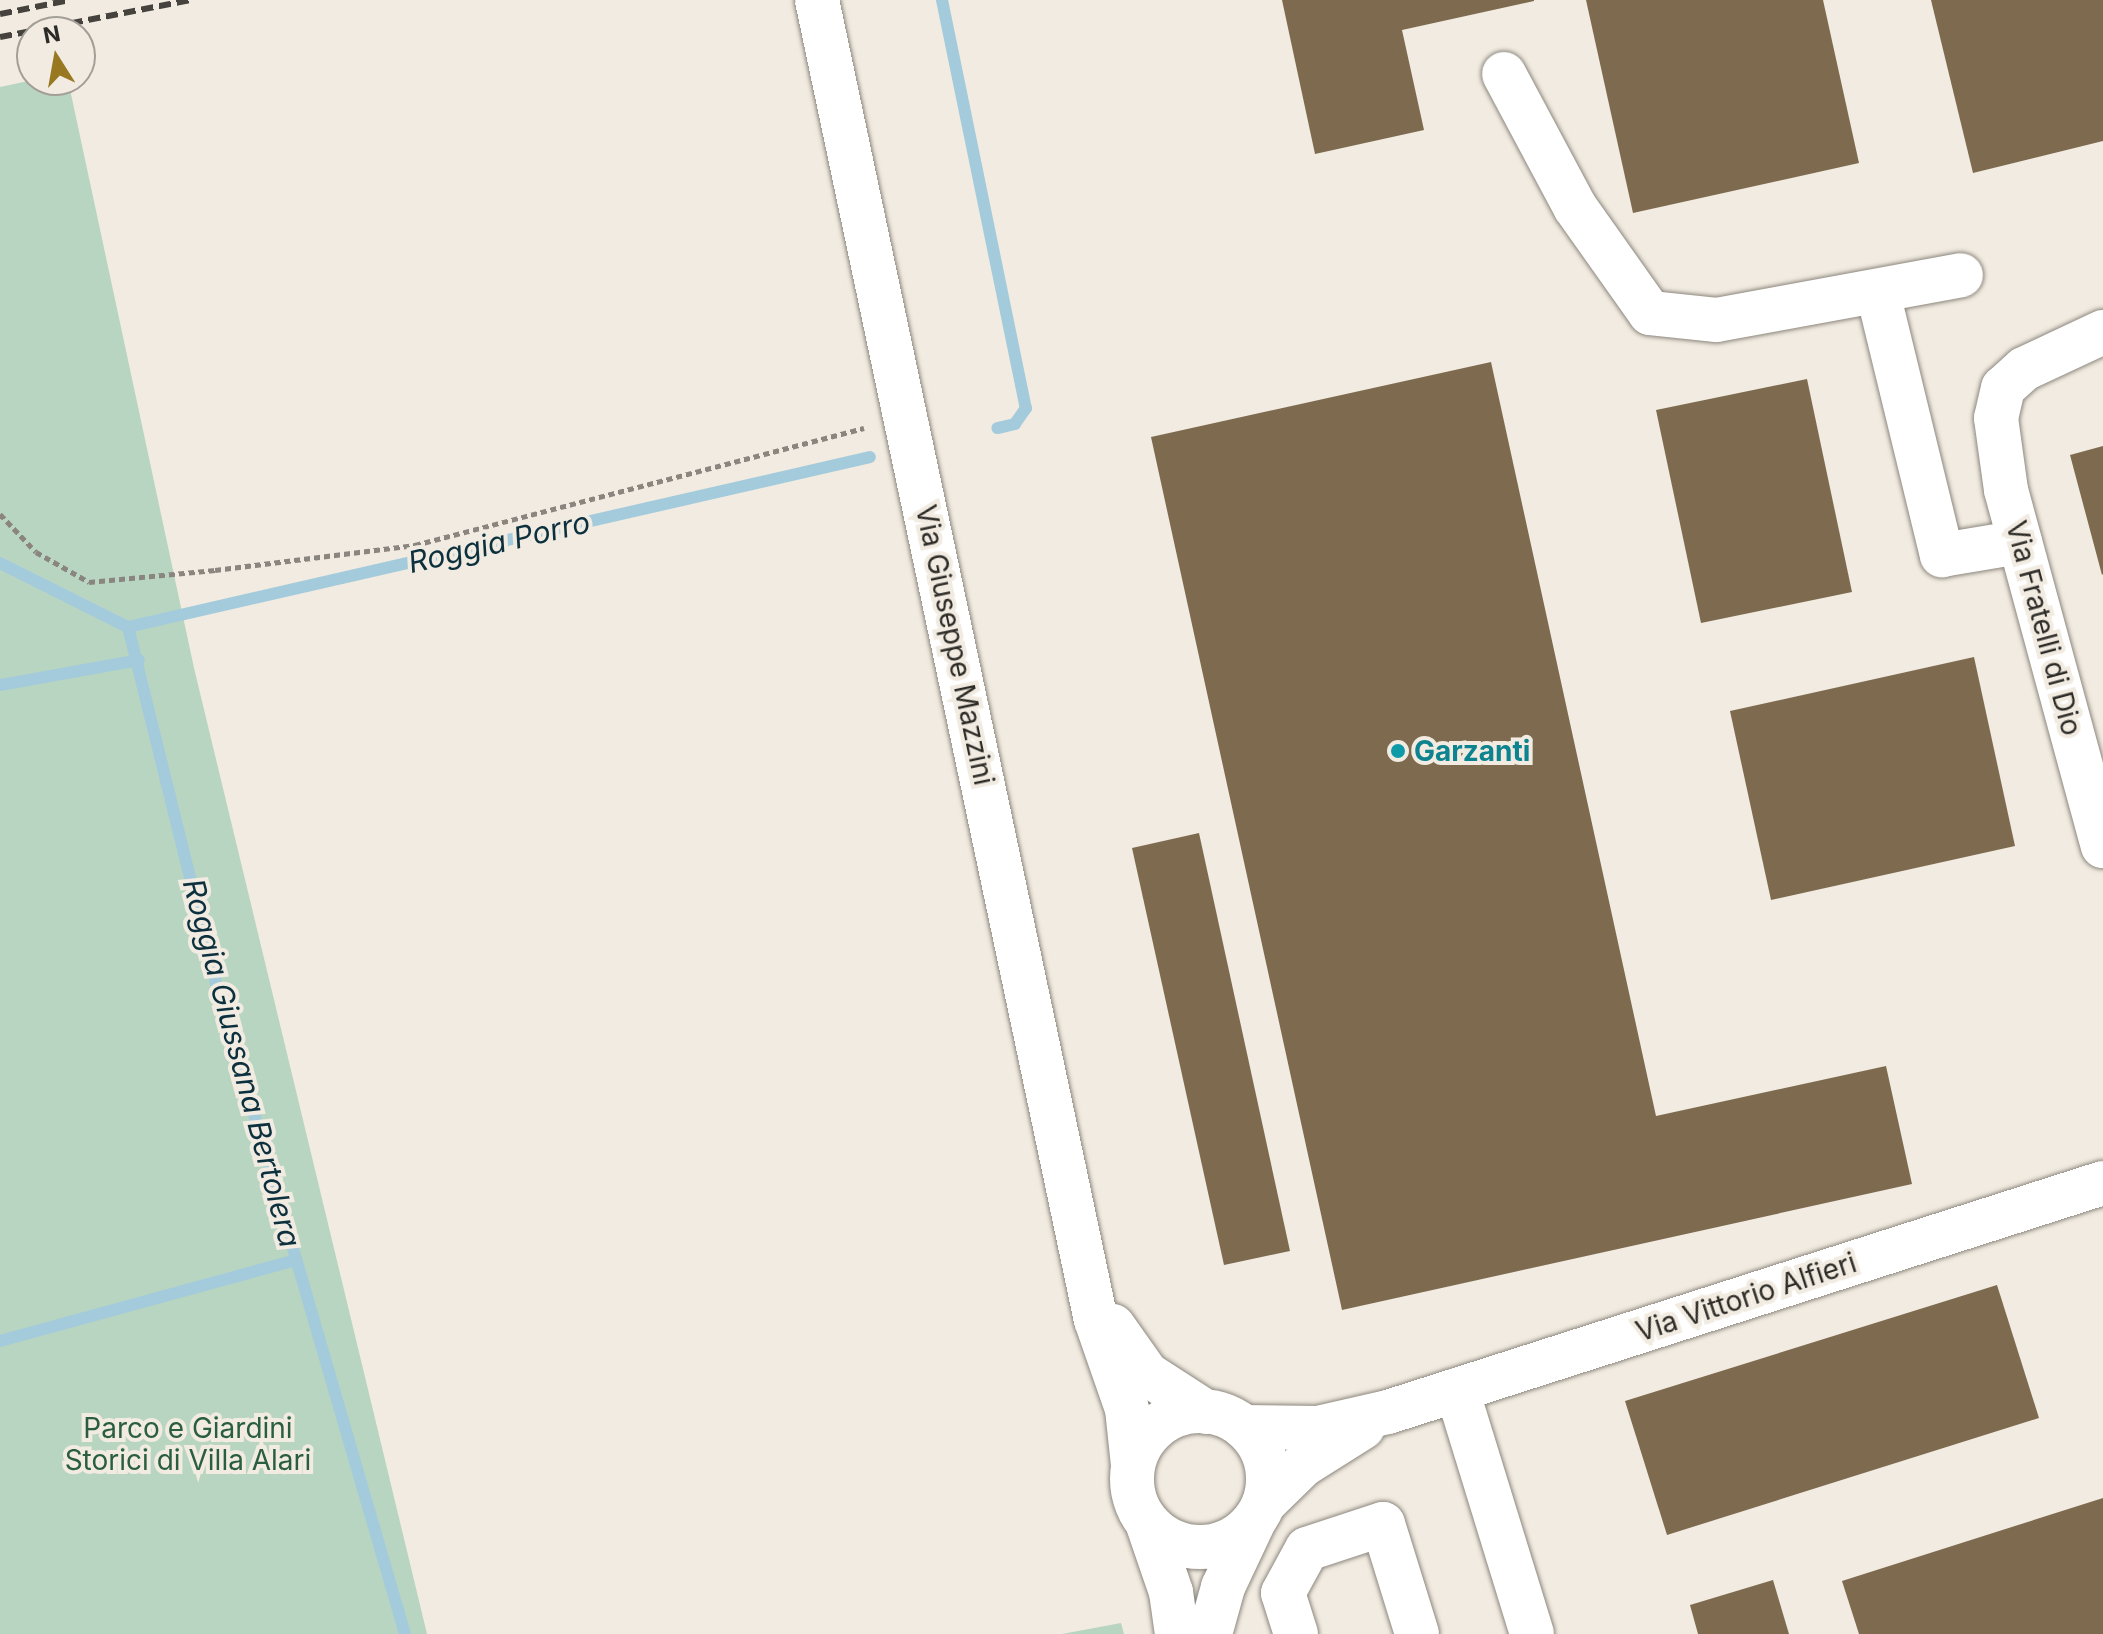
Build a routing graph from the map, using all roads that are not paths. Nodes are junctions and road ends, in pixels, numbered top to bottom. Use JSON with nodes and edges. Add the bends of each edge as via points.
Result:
{"nodes":[{"id":1,"x":817,"y":0,"type":"edge"},
{"id":2,"x":1504,"y":74,"type":"dead end"},
{"id":3,"x":1961,"y":275,"type":"dead end"},
{"id":4,"x":1878,"y":293,"type":"junction"},
{"id":5,"x":2103,"y":332,"type":"edge"},
{"id":6,"x":2020,"y":542,"type":"junction"},
{"id":7,"x":2094,"y":774,"type":"edge"},
{"id":8,"x":2103,"y":846,"type":"edge"},
{"id":9,"x":2103,"y":1183,"type":"edge"},
{"id":10,"x":1092,"y":1290,"type":"junction"},
{"id":11,"x":1457,"y":1390,"type":"junction"},
{"id":12,"x":1388,"y":1412,"type":"junction"},
{"id":13,"x":1225,"y":1419,"type":"junction"},
{"id":14,"x":1133,"y":1465,"type":"junction"},
{"id":15,"x":1259,"y":1512,"type":"junction"},
{"id":16,"x":1148,"y":1525,"type":"junction"},
{"id":17,"x":1177,"y":1634,"type":"edge"},
{"id":18,"x":1210,"y":1634,"type":"edge"},
{"id":19,"x":1296,"y":1634,"type":"edge"},
{"id":20,"x":1417,"y":1634,"type":"edge"},
{"id":21,"x":1532,"y":1634,"type":"edge"}],
"edges":[{"from":1,"to":10,"type":"street","name":"Via Giuseppe Mazzini"},
{"from":2,"to":4,"type":"street","via":[[1575,207],[1650,313],[1717,320]]},
{"from":3,"to":4,"type":"street"},
{"from":4,"to":6,"type":"street","via":[[1942,555]]},
{"from":5,"to":6,"type":"street","name":"Via Fratelli di Dio","via":[[2024,369],[2003,388],[1996,408],[1997,454]]},
{"from":6,"to":7,"type":"street","name":"Via Fratelli di Dio"},
{"from":7,"to":8,"type":"street","name":"Via Fratelli di Dio"},
{"from":9,"to":11,"type":"street","name":"Via Vittorio Alfieri"},
{"from":10,"to":13,"type":"street","name":"Via Giuseppe Mazzini","via":[[1136,1364]]},
{"from":10,"to":14,"type":"street","name":"Via Giuseppe Mazzini","via":[[1096,1320],[1127,1409]]},
{"from":11,"to":12,"type":"street","name":"Via Vittorio Alfieri"},
{"from":11,"to":21,"type":"street"},
{"from":12,"to":13,"type":"street","name":"Via Vittorio Alfieri","via":[[1318,1428]]},
{"from":12,"to":15,"type":"street","name":"Via Vittorio Alfieri","via":[[1303,1465]]},
{"from":13,"to":14,"type":"street","via":[[1184,1413],[1159,1425],[1145,1439]]},
{"from":13,"to":15,"type":"street","name":"Via Giuseppe Mazzini","via":[[1267,1462]]},
{"from":14,"to":16,"type":"street","name":"Via Giuseppe Mazzini","via":[[1133,1493]]},
{"from":15,"to":16,"type":"street","via":[[1232,1540],[1198,1548],[1171,1541]]},
{"from":15,"to":18,"type":"street","name":"Via Giuseppe Mazzini","via":[[1223,1587]]},
{"from":16,"to":17,"type":"street","name":"Via Giuseppe Mazzini","via":[[1171,1592]]},
{"from":19,"to":20,"type":"street","via":[[1283,1593],[1307,1549],[1383,1524]]}]}
